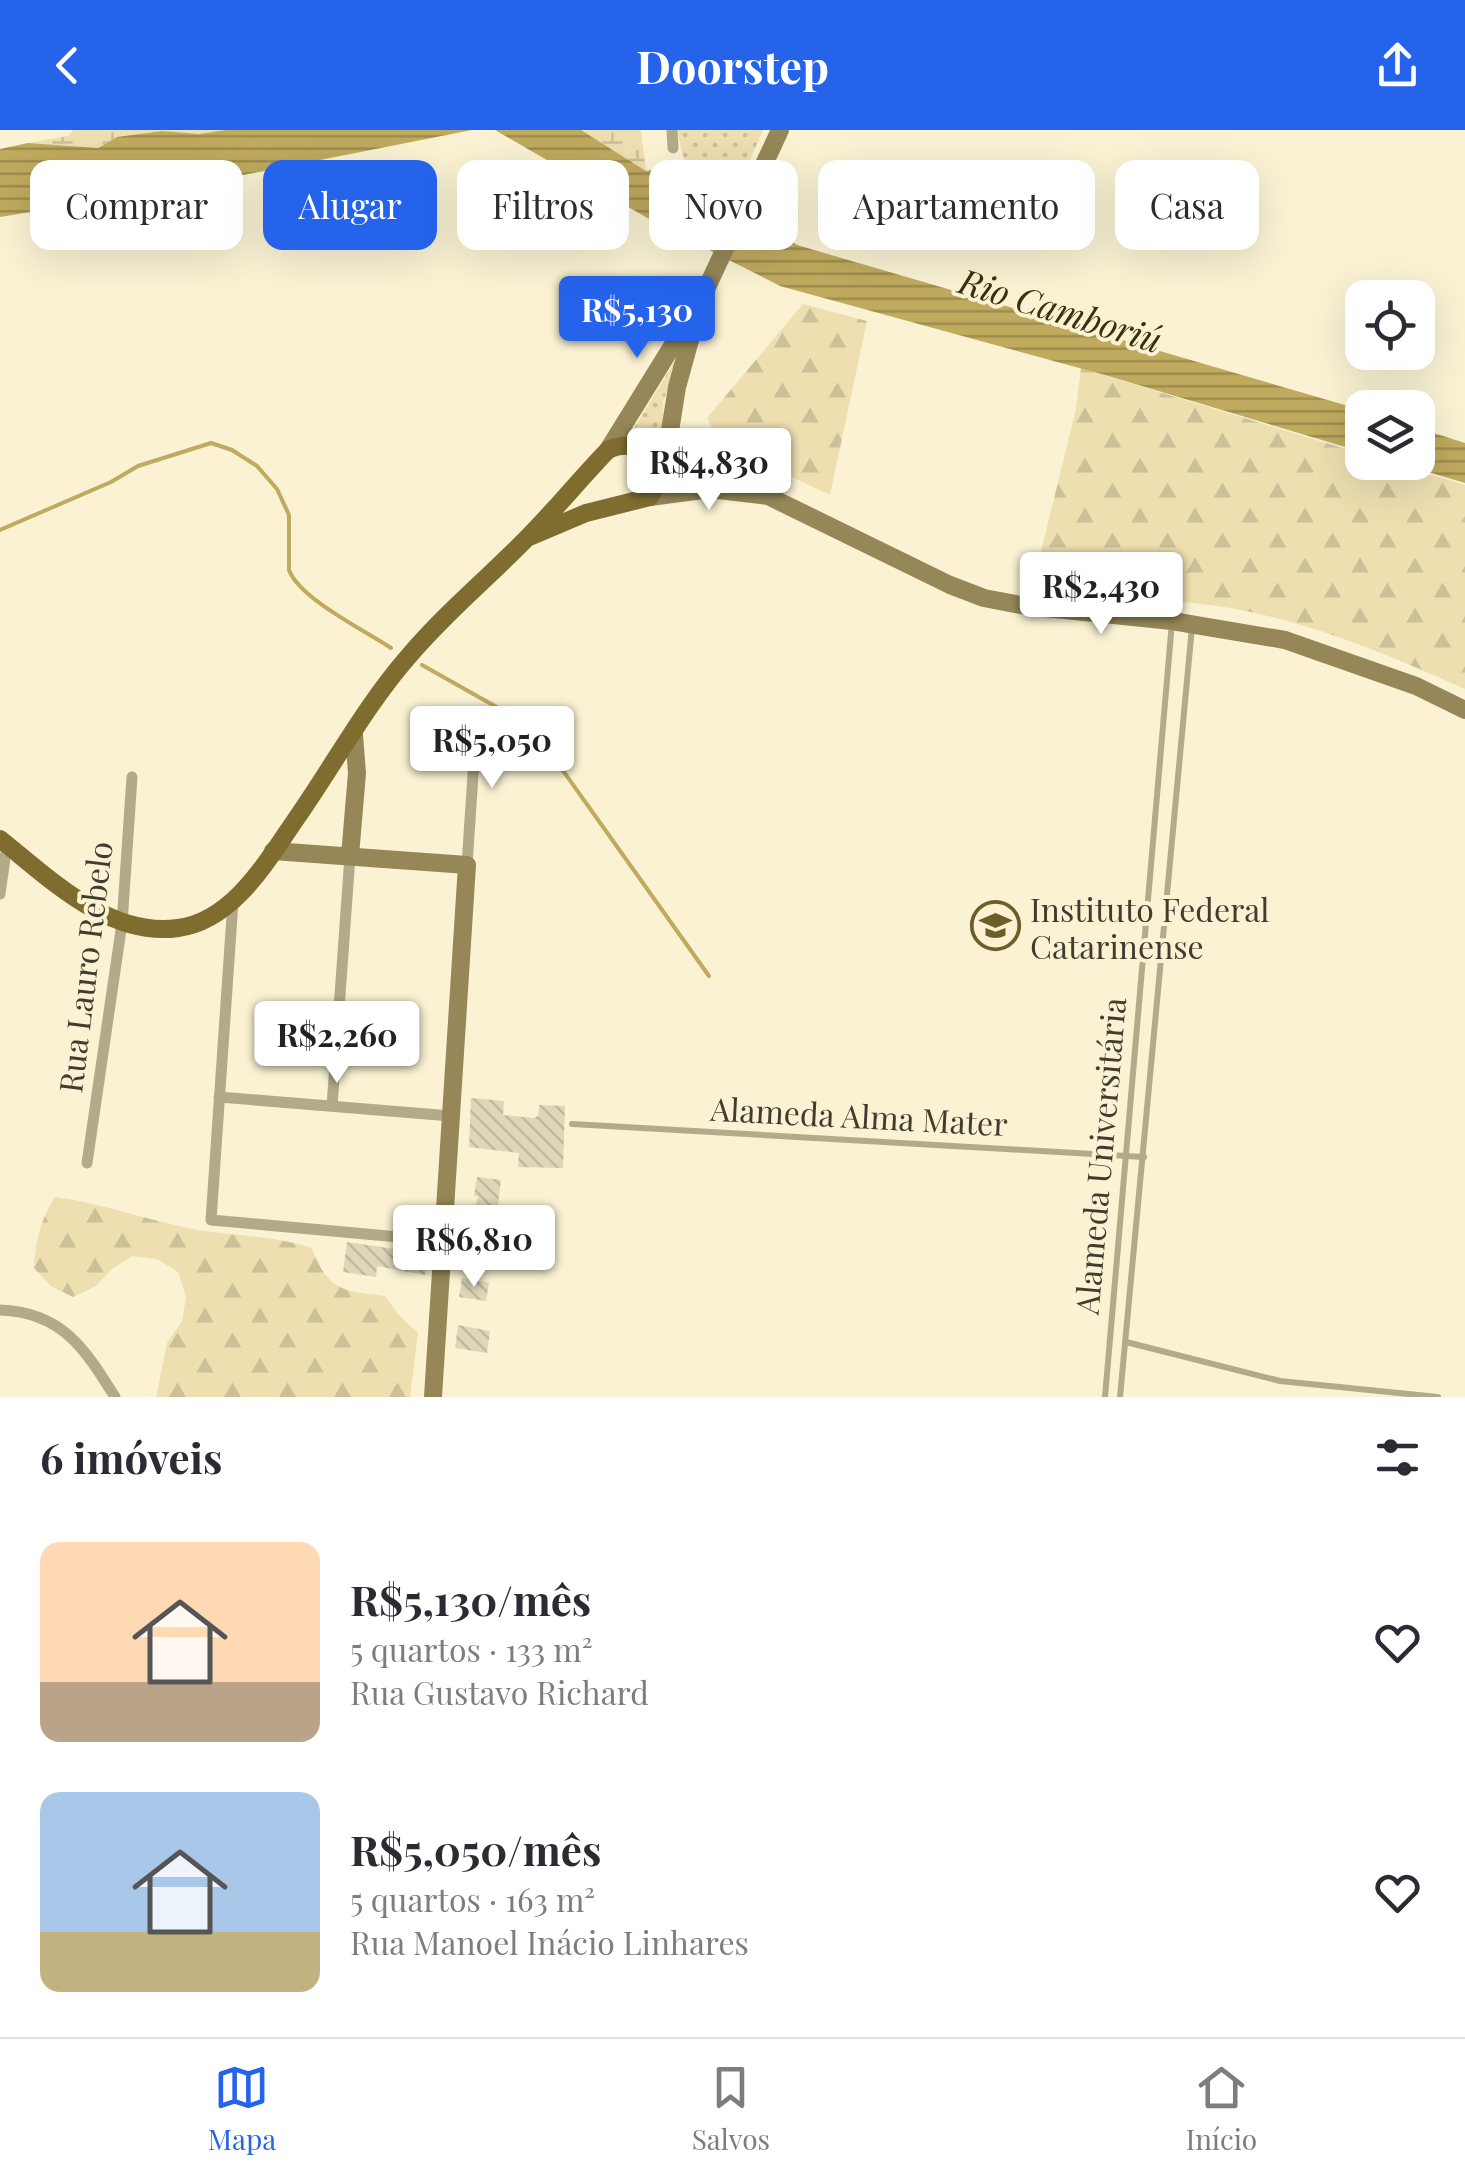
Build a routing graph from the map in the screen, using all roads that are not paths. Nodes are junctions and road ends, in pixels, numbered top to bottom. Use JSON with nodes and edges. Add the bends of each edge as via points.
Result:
{"nodes":[{"id":1,"x":672,"y":130,"type":"edge"},
{"id":2,"x":769,"y":130,"type":"edge"},
{"id":3,"x":780,"y":130,"type":"edge"},
{"id":4,"x":673,"y":148,"type":"dead end"},
{"id":5,"x":761,"y":160,"type":"edge"},
{"id":6,"x":766,"y":160,"type":"edge"},
{"id":7,"x":725,"y":250,"type":"edge"},
{"id":8,"x":702,"y":298,"type":"junction"},
{"id":9,"x":608,"y":450,"type":"junction"},
{"id":10,"x":650,"y":496,"type":"junction"},
{"id":11,"x":768,"y":496,"type":"junction"},
{"id":12,"x":527,"y":538,"type":"junction"},
{"id":13,"x":1172,"y":620,"type":"junction"},
{"id":14,"x":1192,"y":624,"type":"junction"},
{"id":15,"x":1465,"y":710,"type":"edge"},
{"id":16,"x":476,"y":715,"type":"dead end"},
{"id":17,"x":354,"y":735,"type":"junction"},
{"id":18,"x":132,"y":776,"type":"dead end"},
{"id":19,"x":3,"y":842,"type":"edge"},
{"id":20,"x":274,"y":851,"type":"junction"},
{"id":21,"x":350,"y":856,"type":"junction"},
{"id":22,"x":467,"y":865,"type":"junction"},
{"id":23,"x":0,"y":894,"type":"edge"},
{"id":24,"x":232,"y":902,"type":"junction"},
{"id":25,"x":122,"y":923,"type":"junction"},
{"id":26,"x":220,"y":1097,"type":"junction"},
{"id":27,"x":332,"y":1106,"type":"junction"},
{"id":28,"x":451,"y":1116,"type":"junction"},
{"id":29,"x":572,"y":1124,"type":"dead end"},
{"id":30,"x":1124,"y":1156,"type":"junction"},
{"id":31,"x":1144,"y":1157,"type":"junction"},
{"id":32,"x":86,"y":1163,"type":"dead end"},
{"id":33,"x":443,"y":1241,"type":"junction"},
{"id":34,"x":0,"y":1310,"type":"edge"},
{"id":35,"x":1126,"y":1342,"type":"junction"},
{"id":36,"x":1398,"y":1396,"type":"edge"},
{"id":37,"x":115,"y":1397,"type":"edge"},
{"id":38,"x":432,"y":1397,"type":"edge"},
{"id":39,"x":1105,"y":1397,"type":"edge"},
{"id":40,"x":1120,"y":1397,"type":"edge"},
{"id":41,"x":1438,"y":1397,"type":"edge"}],
"edges":[{"from":1,"to":4,"type":"street"},
{"from":2,"to":5,"type":"main road"},
{"from":3,"to":6,"type":"main road"},
{"from":7,"to":8,"type":"main road"},
{"from":8,"to":9,"type":"main road"},
{"from":8,"to":11,"type":"main road","via":[[670,431]]},
{"from":9,"to":10,"type":"main road","via":[[620,445],[646,452],[658,470]]},
{"from":9,"to":12,"type":"main road"},
{"from":10,"to":11,"type":"main road","via":[[710,489]]},
{"from":10,"to":12,"type":"main road"},
{"from":11,"to":13,"type":"main road","via":[[984,598]]},
{"from":12,"to":17,"type":"main road","via":[[407,658]]},
{"from":13,"to":14,"type":"main road"},
{"from":13,"to":30,"type":"lane","name":"Alameda Universitária"},
{"from":14,"to":15,"type":"main road","via":[[1313,648]]},
{"from":14,"to":31,"type":"lane","name":"Alameda Universitária"},
{"from":16,"to":22,"type":"street"},
{"from":17,"to":20,"type":"main road"},
{"from":17,"to":21,"type":"main road","via":[[358,773]]},
{"from":18,"to":25,"type":"street","name":"Rua Lauro Rebelo"},
{"from":19,"to":23,"type":"street"},
{"from":19,"to":25,"type":"main road"},
{"from":20,"to":21,"type":"main road"},
{"from":20,"to":24,"type":"main road"},
{"from":21,"to":22,"type":"main road"},
{"from":21,"to":27,"type":"street"},
{"from":22,"to":28,"type":"main road"},
{"from":24,"to":25,"type":"main road","via":[[178,928]]},
{"from":24,"to":26,"type":"street"},
{"from":25,"to":32,"type":"street","name":"Rua Lauro Rebelo"},
{"from":26,"to":27,"type":"street"},
{"from":26,"to":33,"type":"street","via":[[211,1220]]},
{"from":27,"to":28,"type":"street"},
{"from":28,"to":33,"type":"main road"},
{"from":29,"to":30,"type":"lane","name":"Alameda Alma Mater"},
{"from":30,"to":31,"type":"lane","name":"Alameda Alma Mater"},
{"from":30,"to":39,"type":"lane","name":"Alameda Universitária"},
{"from":31,"to":35,"type":"lane","name":"Alameda Universitária"},
{"from":33,"to":38,"type":"main road"},
{"from":34,"to":37,"type":"street","via":[[44,1317],[72,1336]]},
{"from":35,"to":36,"type":"lane","via":[[1280,1380]]},
{"from":35,"to":40,"type":"lane","name":"Alameda Universitária"},
{"from":36,"to":41,"type":"lane"}]}
